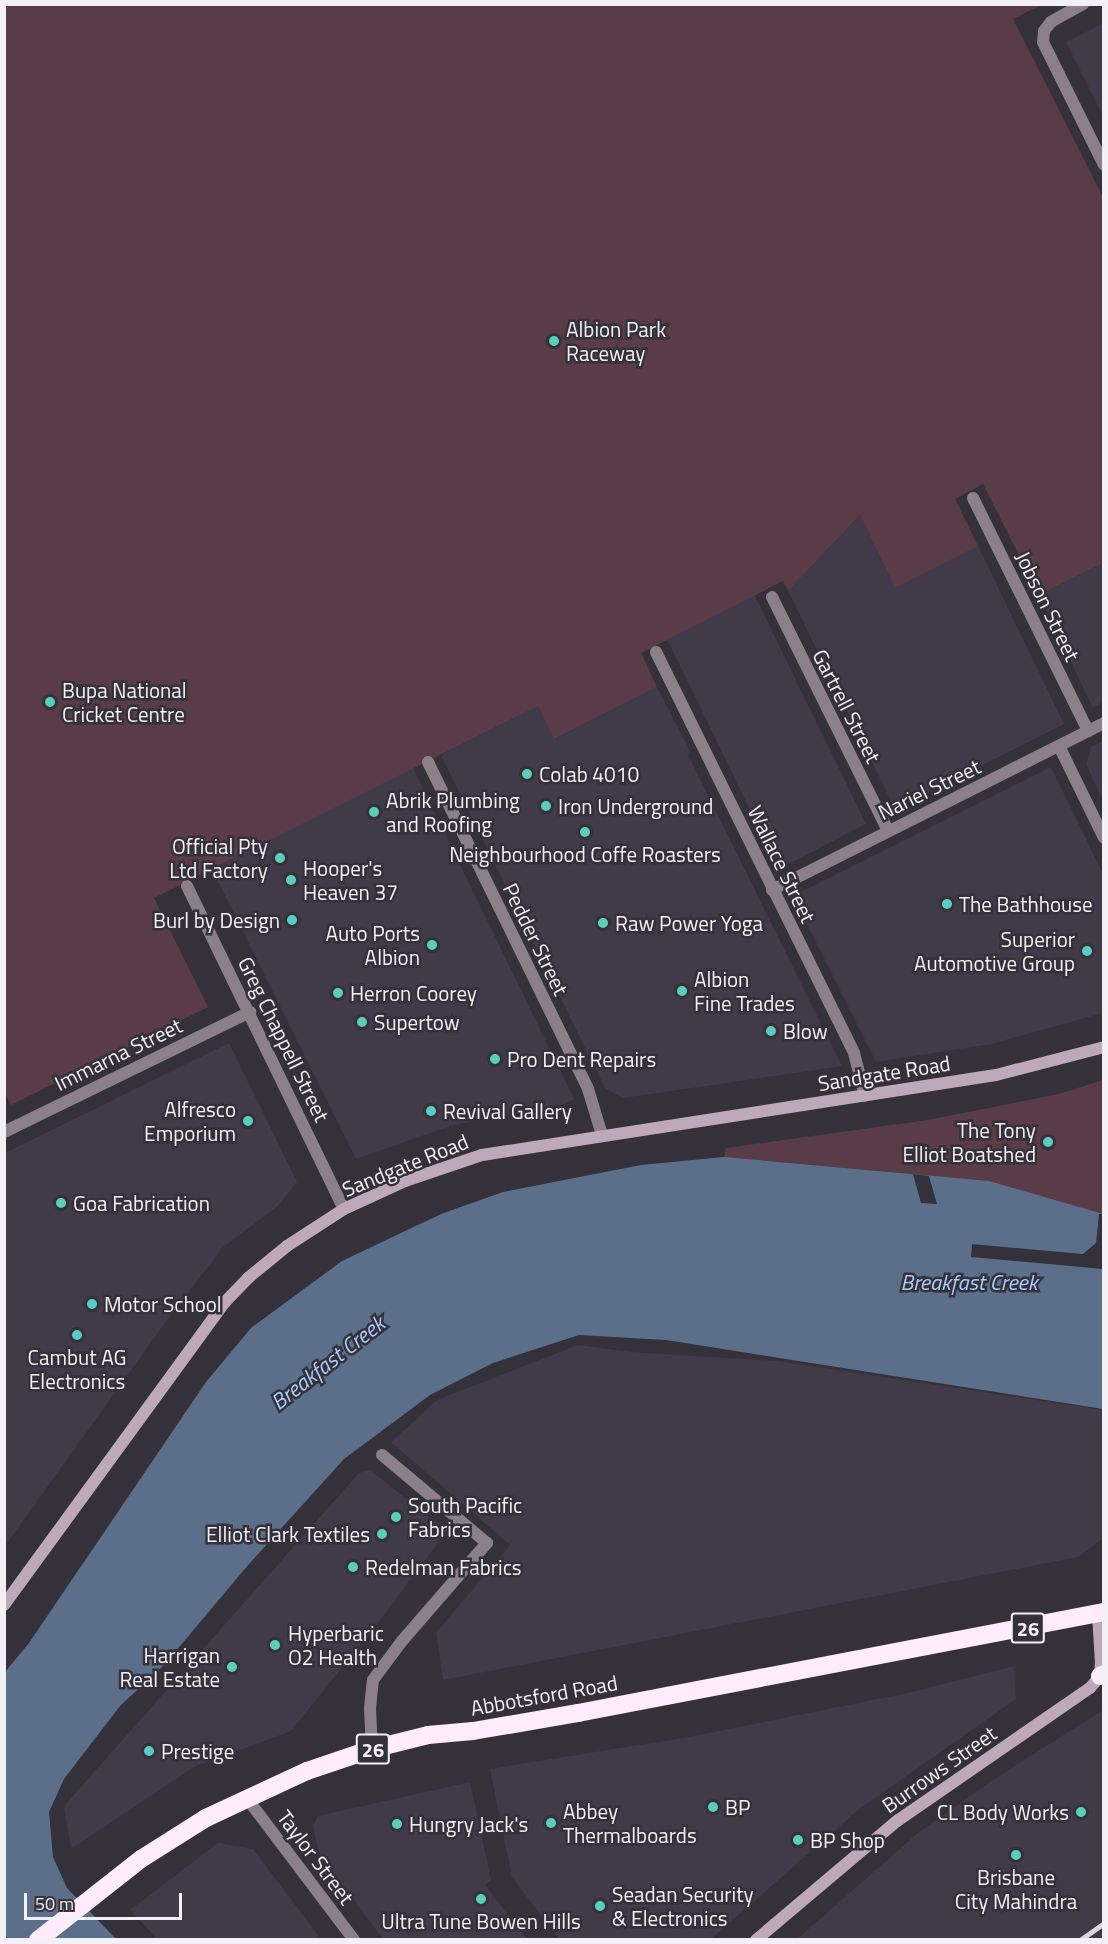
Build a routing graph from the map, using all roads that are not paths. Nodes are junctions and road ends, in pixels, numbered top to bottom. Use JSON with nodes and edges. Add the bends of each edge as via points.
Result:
{"nodes":[{"id":1,"x":1083,"y":4,"type":"edge"},
{"id":2,"x":1104,"y":165,"type":"edge"},
{"id":3,"x":973,"y":498,"type":"dead end"},
{"id":4,"x":772,"y":597,"type":"dead end"},
{"id":5,"x":656,"y":652,"type":"dead end"},
{"id":6,"x":1104,"y":723,"type":"edge"},
{"id":7,"x":1088,"y":731,"type":"junction"},
{"id":8,"x":1059,"y":746,"type":"junction"},
{"id":9,"x":428,"y":762,"type":"dead end"},
{"id":10,"x":888,"y":831,"type":"junction"},
{"id":11,"x":1104,"y":838,"type":"edge"},
{"id":12,"x":187,"y":886,"type":"dead end"},
{"id":13,"x":772,"y":890,"type":"junction"},
{"id":14,"x":250,"y":1012,"type":"junction"},
{"id":15,"x":1104,"y":1047,"type":"edge"},
{"id":16,"x":865,"y":1096,"type":"junction"},
{"id":17,"x":4,"y":1132,"type":"edge"},
{"id":18,"x":602,"y":1135,"type":"junction"},
{"id":19,"x":344,"y":1209,"type":"junction"},
{"id":20,"x":382,"y":1455,"type":"dead end"},
{"id":21,"x":4,"y":1605,"type":"edge"},
{"id":22,"x":1101,"y":1612,"type":"edge"},
{"id":23,"x":1102,"y":1675,"type":"edge"},
{"id":24,"x":372,"y":1749,"type":"junction"},
{"id":25,"x":246,"y":1797,"type":"junction"},
{"id":26,"x":38,"y":1940,"type":"edge"},
{"id":27,"x":354,"y":1940,"type":"edge"},
{"id":28,"x":756,"y":1940,"type":"edge"}],
"edges":[{"from":1,"to":2,"type":"street","via":[[1055,18],[1044,31],[1044,48]]},
{"from":3,"to":7,"type":"street","name":"Jobson Street"},
{"from":4,"to":10,"type":"street","name":"Gartrell Street"},
{"from":5,"to":13,"type":"street","name":"Wallace Street"},
{"from":6,"to":7,"type":"street","name":"Nariel Street"},
{"from":7,"to":8,"type":"street","name":"Nariel Street"},
{"from":8,"to":10,"type":"street","name":"Nariel Street"},
{"from":8,"to":11,"type":"street"},
{"from":9,"to":18,"type":"street","name":"Pedder Street","via":[[588,1089]]},
{"from":10,"to":13,"type":"street","name":"Nariel Street"},
{"from":12,"to":14,"type":"street","name":"Greg Chappell Street"},
{"from":13,"to":16,"type":"street","name":"Wallace Street","via":[[854,1053]]},
{"from":14,"to":17,"type":"street","name":"Immarna Street"},
{"from":14,"to":19,"type":"street","name":"Greg Chappell Street"},
{"from":15,"to":16,"type":"main road","name":"Sandgate Road","via":[[996,1075]]},
{"from":16,"to":18,"type":"main road","name":"Sandgate Road"},
{"from":18,"to":19,"type":"main road","name":"Sandgate Road","via":[[482,1155],[405,1181]]},
{"from":19,"to":21,"type":"main road","name":"Sandgate Road","via":[[287,1246],[224,1303]]},
{"from":20,"to":24,"type":"street","via":[[487,1543],[373,1680]]},
{"from":22,"to":23,"type":"main road","name":"Burrows Street"},
{"from":22,"to":24,"type":"highway","name":"Abbotsford Road","number":"26","via":[[578,1713],[418,1737]]},
{"from":23,"to":28,"type":"main road","name":"Burrows Street","via":[[1090,1688],[897,1821]]},
{"from":24,"to":25,"type":"highway","name":"Abbotsford Road","number":"26"},
{"from":25,"to":26,"type":"highway","name":"Abbotsford Road","number":"26","via":[[174,1836]]},
{"from":25,"to":27,"type":"street","name":"Taylor Street"}]}
